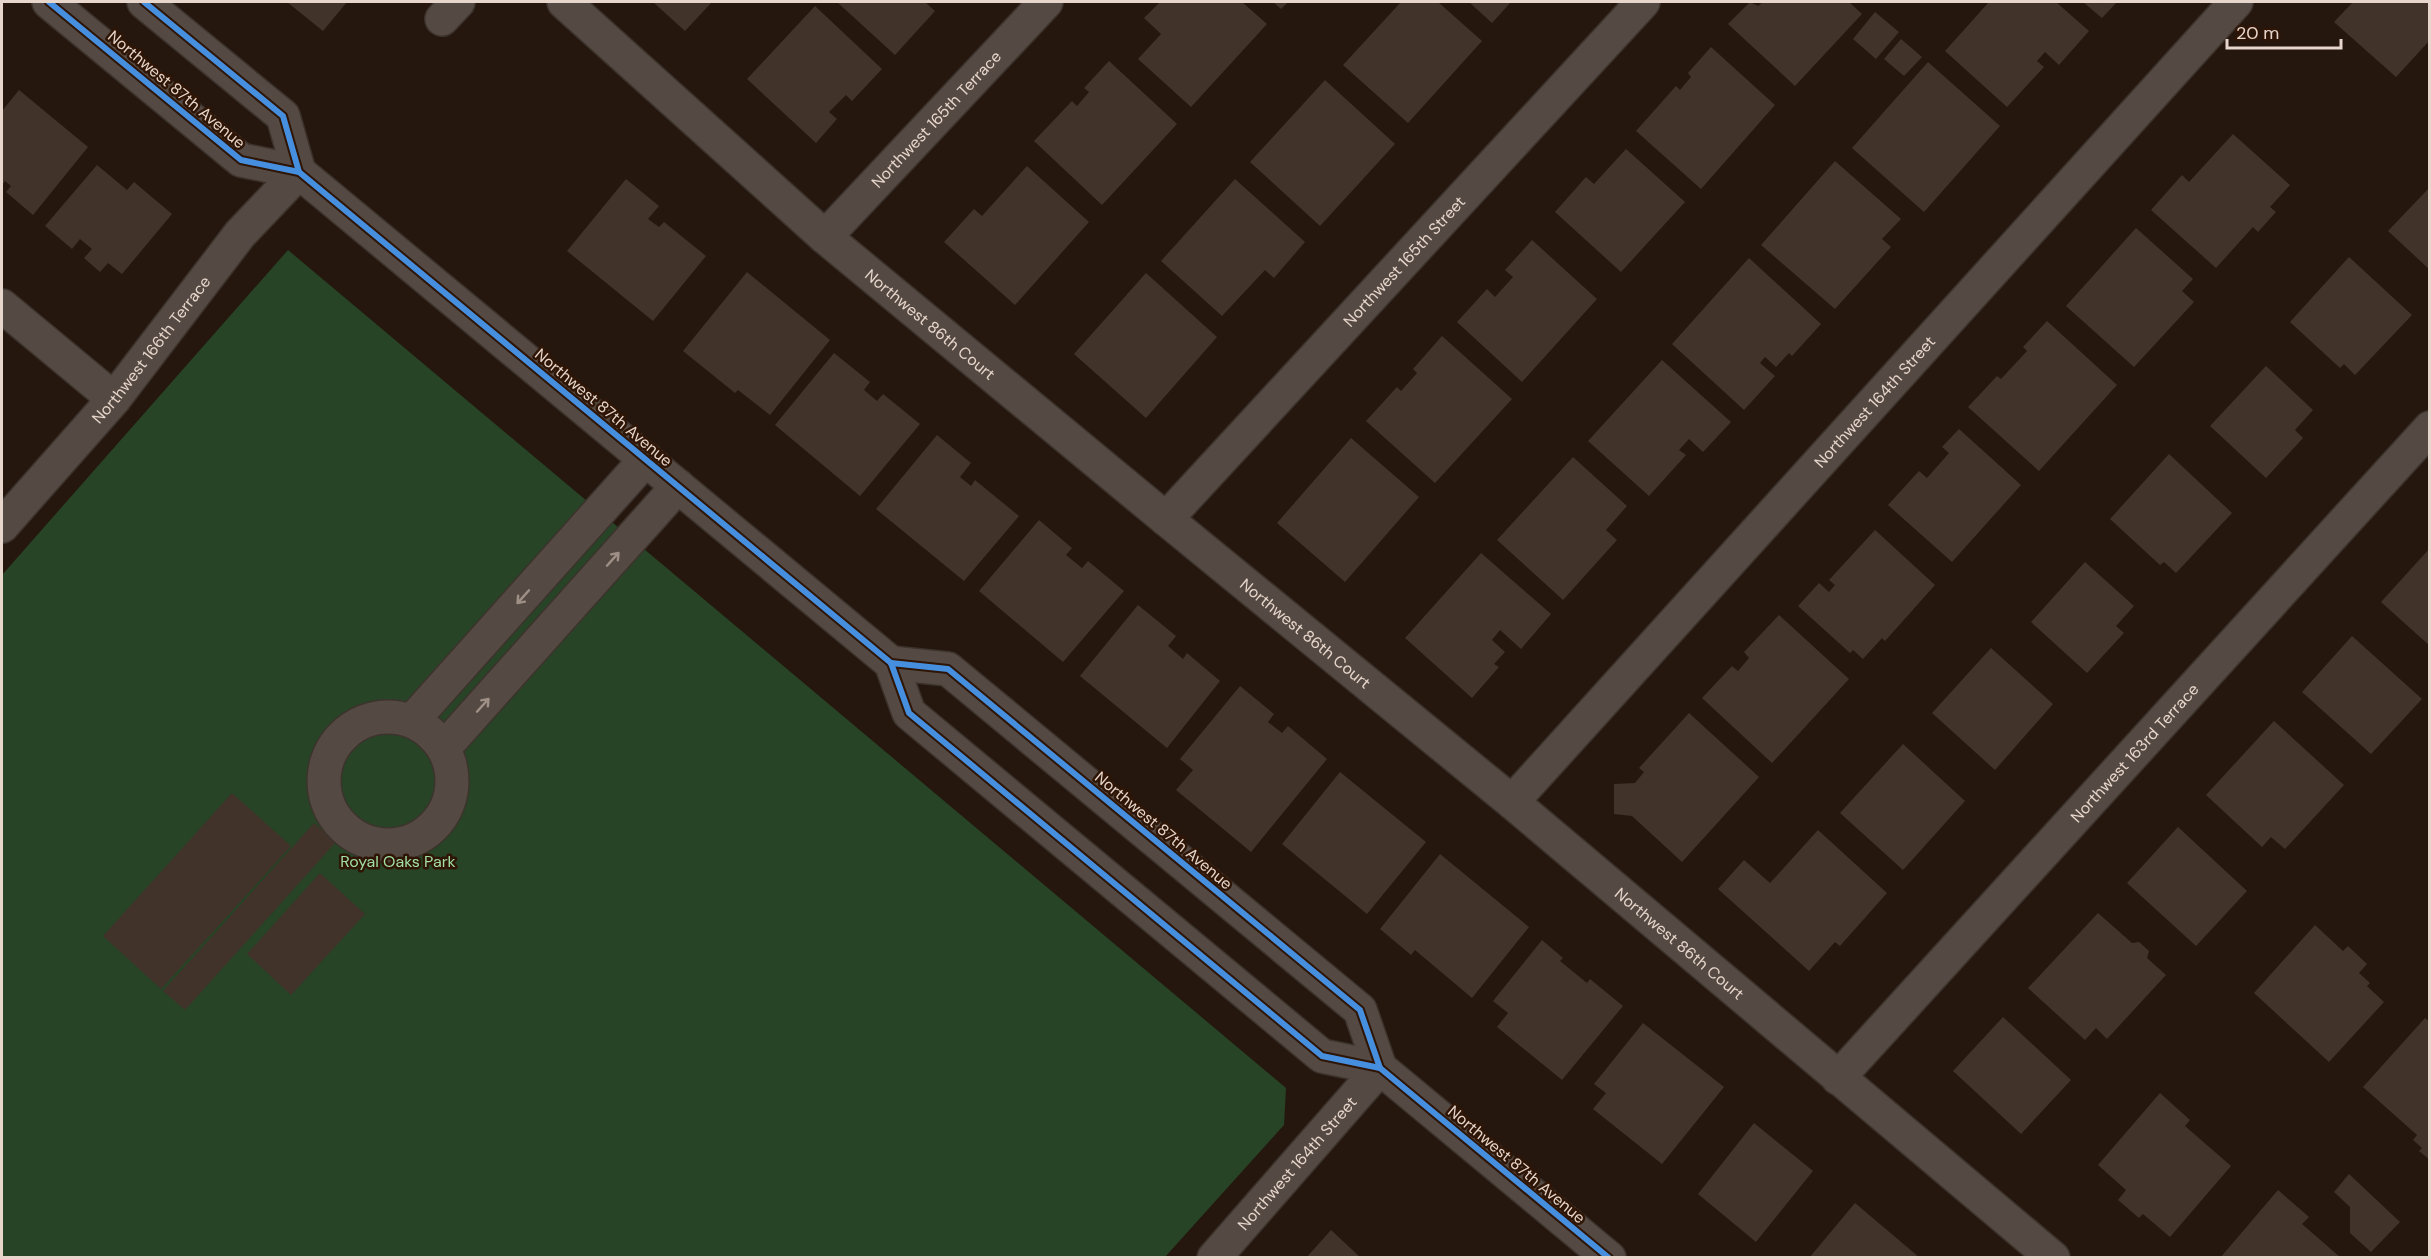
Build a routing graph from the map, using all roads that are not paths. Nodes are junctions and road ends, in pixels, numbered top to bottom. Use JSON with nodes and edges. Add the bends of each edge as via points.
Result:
{"nodes":[{"id":1,"x":49,"y":2,"type":"edge"},
{"id":2,"x":144,"y":2,"type":"edge"},
{"id":3,"x":564,"y":2,"type":"edge"},
{"id":4,"x":1046,"y":2,"type":"edge"},
{"id":5,"x":1643,"y":2,"type":"edge"},
{"id":6,"x":2236,"y":2,"type":"edge"},
{"id":7,"x":299,"y":172,"type":"junction"},
{"id":8,"x":825,"y":237,"type":"junction"},
{"id":9,"x":2,"y":306,"type":"edge"},
{"id":10,"x":114,"y":399,"type":"junction"},
{"id":11,"x":2430,"y":428,"type":"edge"},
{"id":12,"x":646,"y":459,"type":"junction"},
{"id":13,"x":678,"y":486,"type":"junction"},
{"id":14,"x":1166,"y":519,"type":"junction"},
{"id":15,"x":2,"y":526,"type":"edge"},
{"id":16,"x":546,"y":571,"type":"junction"},
{"id":17,"x":577,"y":599,"type":"junction"},
{"id":18,"x":891,"y":663,"type":"junction"},
{"id":19,"x":412,"y":721,"type":"junction"},
{"id":20,"x":444,"y":748,"type":"junction"},
{"id":21,"x":1512,"y":802,"type":"junction"},
{"id":22,"x":1380,"y":1068,"type":"junction"},
{"id":23,"x":1838,"y":1078,"type":"junction"},
{"id":24,"x":1214,"y":1257,"type":"edge"},
{"id":25,"x":1609,"y":1257,"type":"edge"},
{"id":26,"x":2053,"y":1257,"type":"edge"}],
"edges":[{"from":1,"to":7,"type":"street","name":"Northwest 87th Avenue","via":[[241,160]]},
{"from":2,"to":7,"type":"street","via":[[283,116]]},
{"from":3,"to":8,"type":"street","name":"Northwest 86th Court"},
{"from":4,"to":8,"type":"street","name":"Northwest 165th Terrace"},
{"from":5,"to":14,"type":"street","name":"Northwest 165th Street"},
{"from":6,"to":21,"type":"street","name":"Northwest 164th Street"},
{"from":7,"to":10,"type":"street","name":"Northwest 166th Terrace","via":[[240,234]]},
{"from":7,"to":12,"type":"street","name":"Northwest 87th Avenue"},
{"from":8,"to":14,"type":"street","name":"Northwest 86th Court"},
{"from":9,"to":10,"type":"street"},
{"from":10,"to":15,"type":"street","name":"Northwest 166th Terrace"},
{"from":11,"to":23,"type":"street","name":"Northwest 163rd Terrace"},
{"from":12,"to":13,"type":"street","name":"Northwest 87th Avenue"},
{"from":12,"to":16,"type":"street"},
{"from":17,"to":13,"type":"street","one_way":true},
{"from":13,"to":18,"type":"street","name":"Northwest 87th Avenue"},
{"from":14,"to":21,"type":"street","name":"Northwest 86th Court"},
{"from":16,"to":17,"type":"street"},
{"from":16,"to":19,"type":"street","one_way":true},
{"from":20,"to":17,"type":"street","one_way":true},
{"from":18,"to":22,"type":"street","name":"Northwest 87th Avenue","via":[[909,713],[1322,1056]]},
{"from":18,"to":22,"type":"street","name":"Northwest 87th Avenue","via":[[948,669],[1360,1010]]},
{"from":19,"to":20,"type":"street"},
{"from":19,"to":20,"type":"street","via":[[382,717],[364,722],[348,731],[336,745],[324,779],[326,797],[344,829],[377,845],[395,845],[429,832],[441,818],[451,792],[450,765]]},
{"from":21,"to":23,"type":"street","name":"Northwest 86th Court"},
{"from":22,"to":24,"type":"street","name":"Northwest 164th Street"},
{"from":22,"to":25,"type":"street","name":"Northwest 87th Avenue"},
{"from":23,"to":26,"type":"street","name":"Northwest 86th Court"}]}
